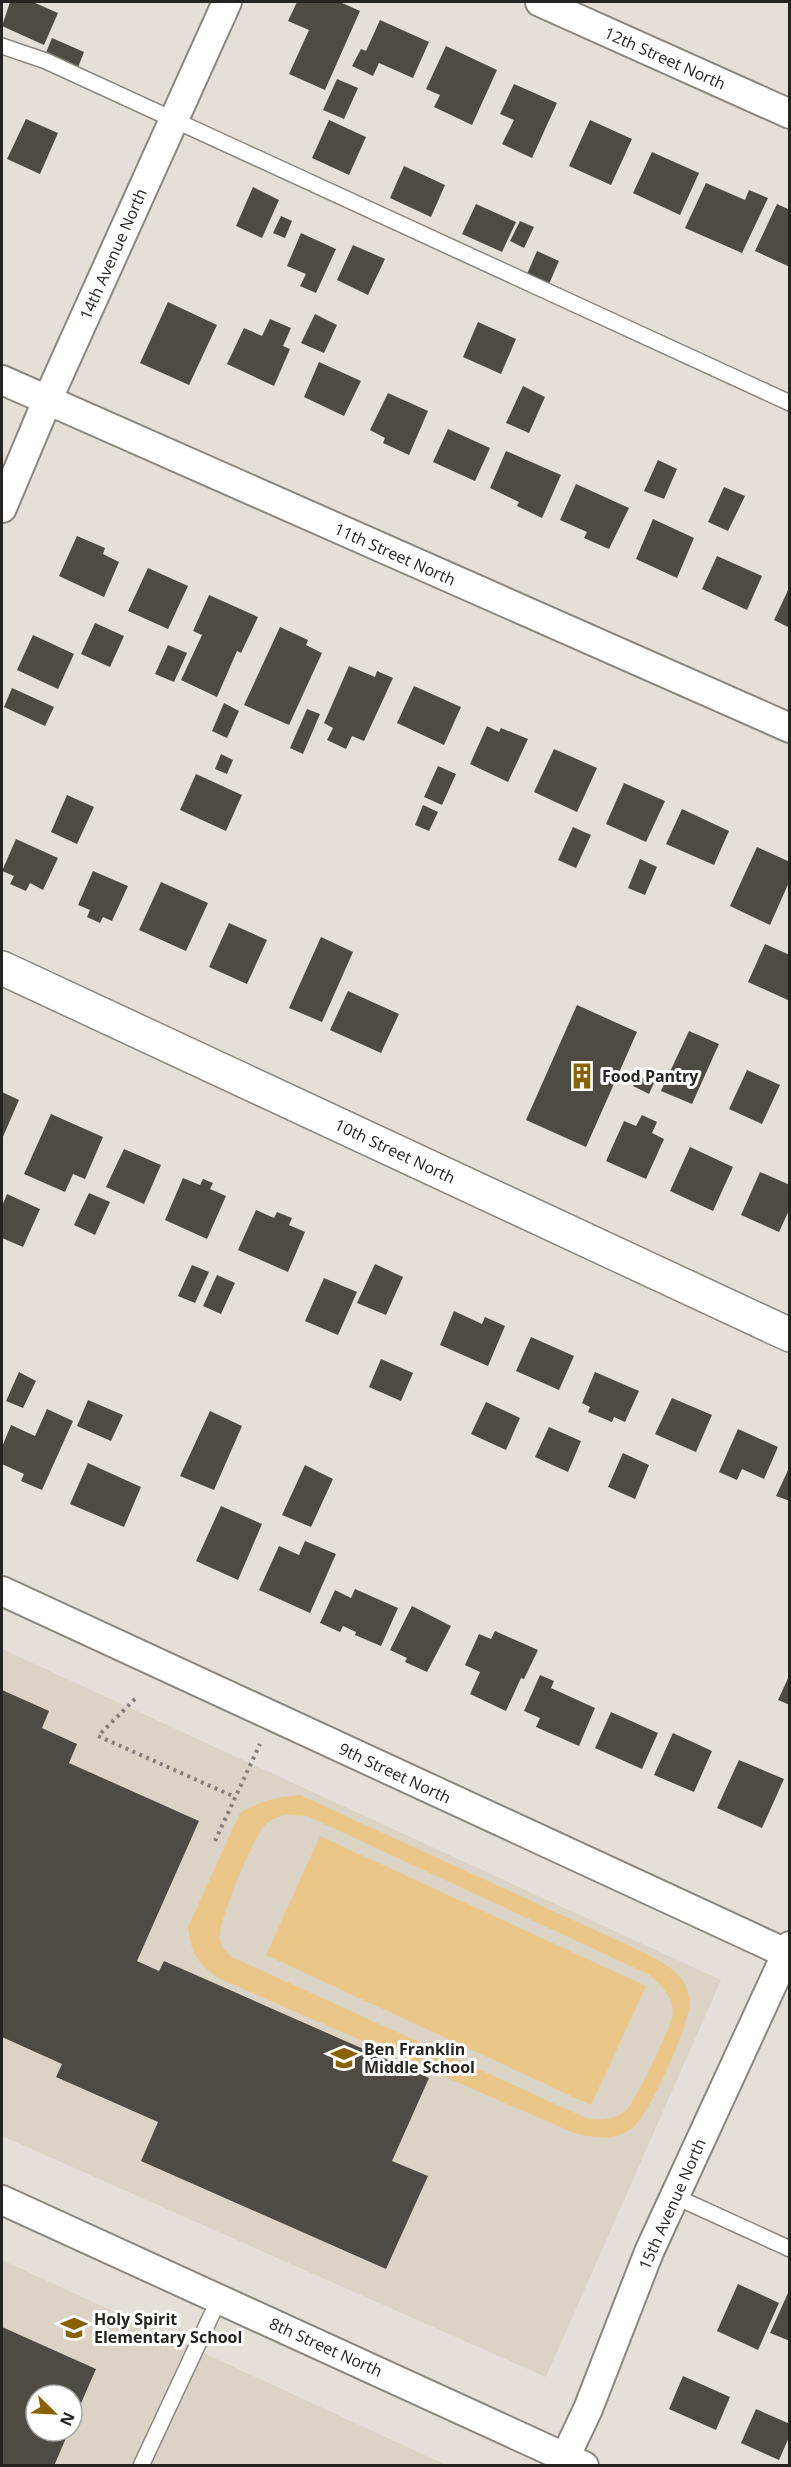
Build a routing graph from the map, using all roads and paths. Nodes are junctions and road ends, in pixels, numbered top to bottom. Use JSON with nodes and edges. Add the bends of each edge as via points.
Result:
{"nodes":[{"id":1,"x":227,"y":2,"type":"edge"},
{"id":2,"x":540,"y":2,"type":"edge"},
{"id":3,"x":2,"y":46,"type":"edge"},
{"id":4,"x":789,"y":114,"type":"edge"},
{"id":5,"x":172,"y":121,"type":"junction"},
{"id":6,"x":2,"y":380,"type":"edge"},
{"id":7,"x":47,"y":401,"type":"junction"},
{"id":8,"x":789,"y":403,"type":"edge"},
{"id":9,"x":2,"y":508,"type":"edge"},
{"id":10,"x":789,"y":728,"type":"edge"},
{"id":11,"x":2,"y":968,"type":"edge"},
{"id":12,"x":789,"y":1335,"type":"edge"},
{"id":13,"x":2,"y":1591,"type":"edge"},
{"id":14,"x":135,"y":1699,"type":"dead end"},
{"id":15,"x":273,"y":1717,"type":"junction"},
{"id":16,"x":235,"y":1797,"type":"junction"},
{"id":17,"x":215,"y":1841,"type":"dead end"},
{"id":18,"x":788,"y":1951,"type":"edge"},
{"id":19,"x":674,"y":2196,"type":"junction"},
{"id":20,"x":2,"y":2200,"type":"edge"},
{"id":21,"x":789,"y":2249,"type":"edge"},
{"id":22,"x":219,"y":2299,"type":"junction"},
{"id":23,"x":570,"y":2463,"type":"edge"},
{"id":24,"x":141,"y":2466,"type":"edge"}],
"edges":[{"from":1,"to":5,"type":"street","name":"14th Avenue North"},
{"from":2,"to":4,"type":"street","name":"12th Street North"},
{"from":3,"to":5,"type":"lane","via":[[46,62]]},
{"from":5,"to":7,"type":"street","name":"14th Avenue North"},
{"from":5,"to":8,"type":"lane"},
{"from":6,"to":7,"type":"street","name":"11th Street North"},
{"from":7,"to":9,"type":"street","name":"14th Avenue North"},
{"from":7,"to":10,"type":"street","name":"11th Street North"},
{"from":11,"to":12,"type":"main road","name":"10th Street North"},
{"from":13,"to":15,"type":"street","name":"9th Street North"},
{"from":14,"to":16,"type":"path","via":[[98,1736]]},
{"from":15,"to":16,"type":"path"},
{"from":15,"to":18,"type":"street","name":"9th Street North"},
{"from":16,"to":17,"type":"path"},
{"from":18,"to":19,"type":"street","name":"15th Avenue North"},
{"from":19,"to":21,"type":"lane"},
{"from":19,"to":23,"type":"street","name":"15th Avenue North"},
{"from":20,"to":22,"type":"street","name":"8th Street North"},
{"from":22,"to":23,"type":"street","name":"8th Street North"},
{"from":22,"to":24,"type":"lane"}]}
